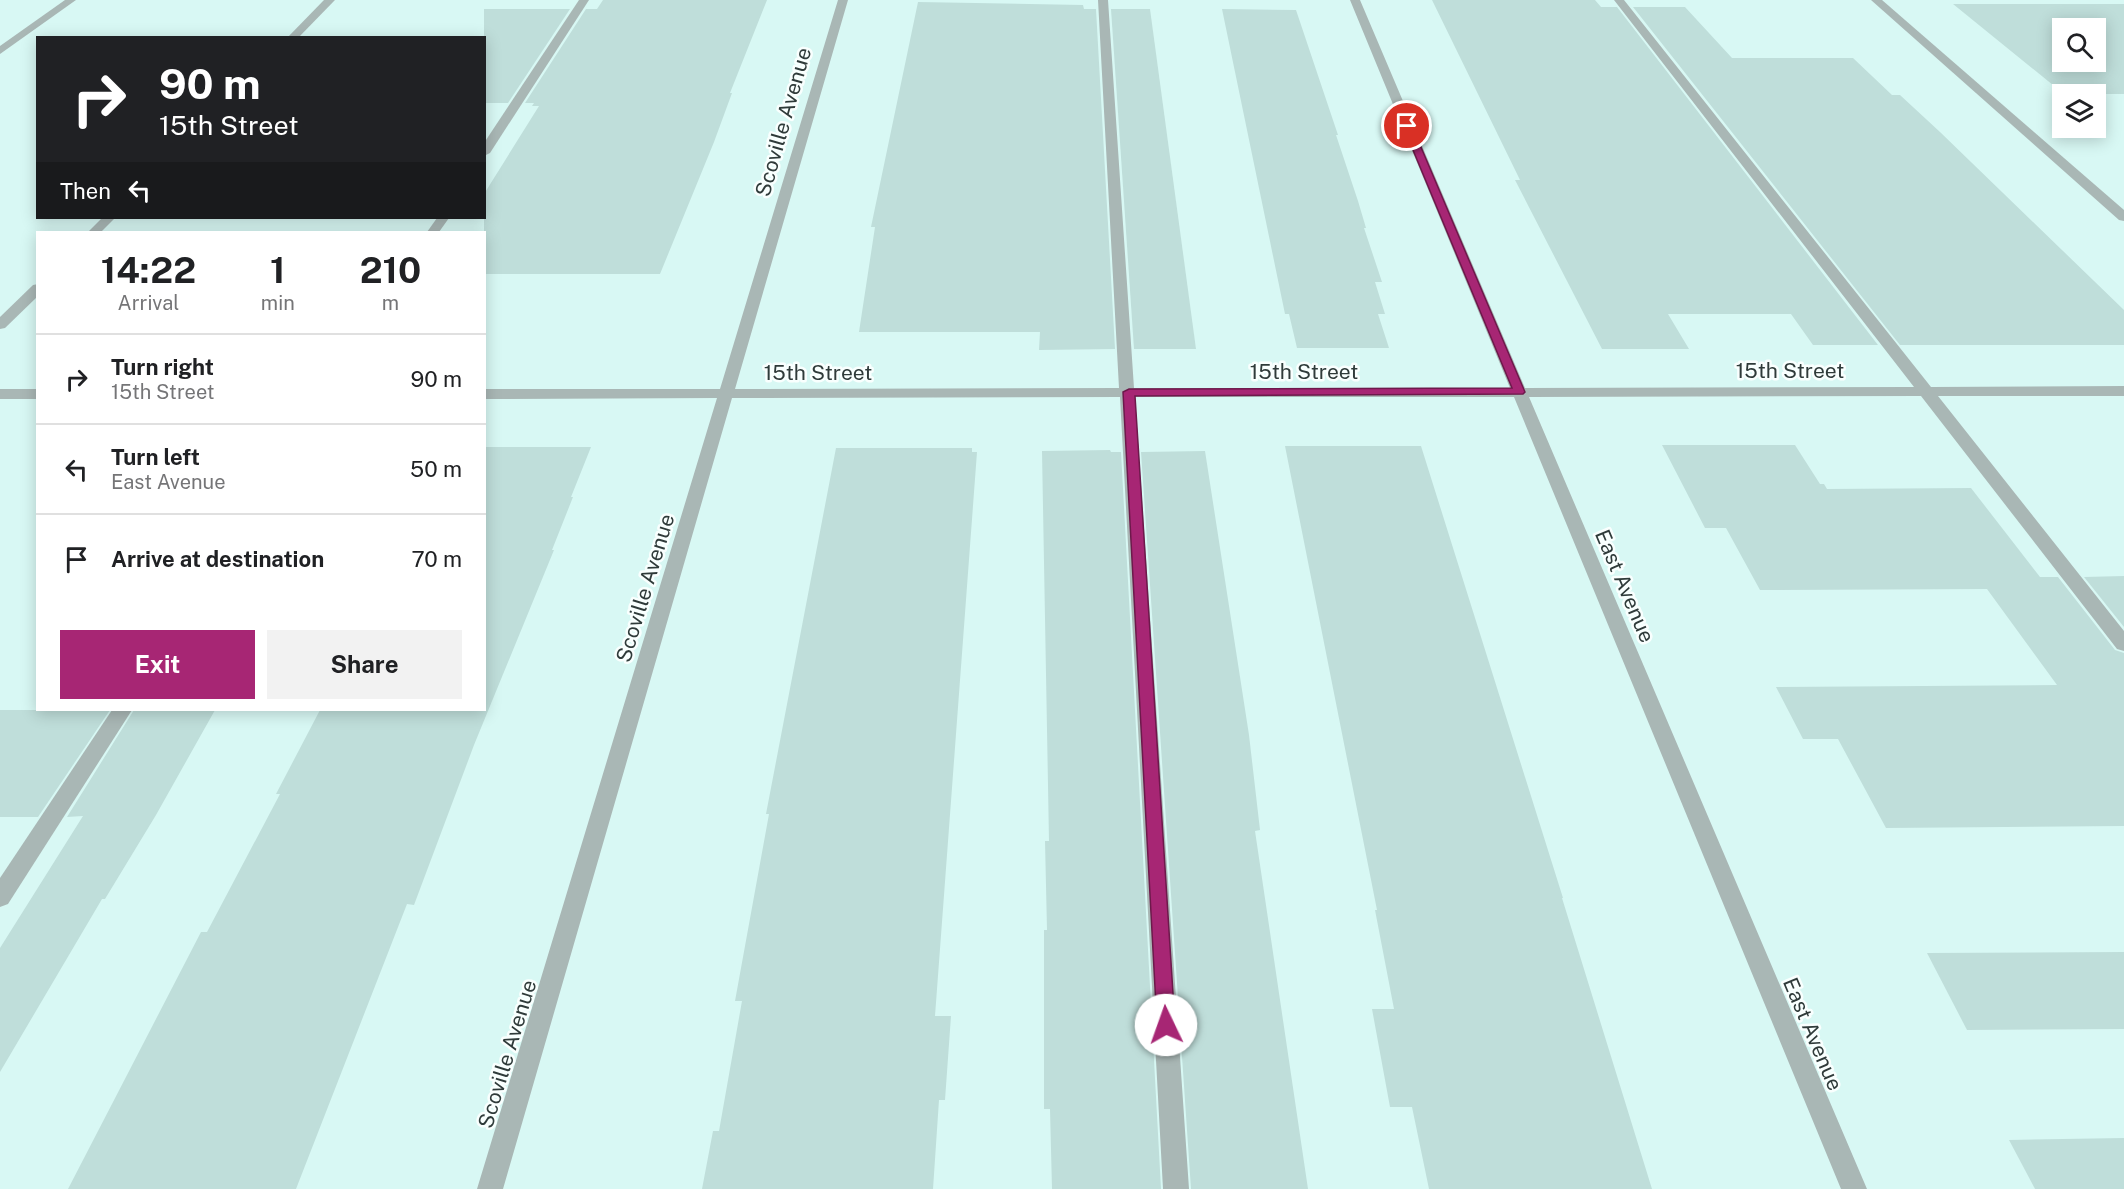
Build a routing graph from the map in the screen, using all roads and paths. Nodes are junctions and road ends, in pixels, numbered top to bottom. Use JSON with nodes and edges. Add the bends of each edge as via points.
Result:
{"nodes":[{"id":1,"x":70,"y":0,"type":"edge"},
{"id":2,"x":330,"y":0,"type":"edge"},
{"id":3,"x":584,"y":0,"type":"edge"},
{"id":4,"x":843,"y":0,"type":"edge"},
{"id":5,"x":1103,"y":0,"type":"edge"},
{"id":6,"x":1355,"y":0,"type":"edge"},
{"id":7,"x":1619,"y":0,"type":"edge"},
{"id":8,"x":1876,"y":0,"type":"edge"},
{"id":9,"x":294,"y":36,"type":"edge"},
{"id":10,"x":0,"y":51,"type":"edge"},
{"id":11,"x":486,"y":150,"type":"edge"},
{"id":12,"x":2124,"y":217,"type":"edge"},
{"id":13,"x":108,"y":219,"type":"edge"},
{"id":14,"x":95,"y":231,"type":"edge"},
{"id":15,"x":36,"y":290,"type":"edge"},
{"id":16,"x":0,"y":325,"type":"edge"},
{"id":17,"x":1926,"y":391,"type":"junction"},
{"id":18,"x":2124,"y":391,"type":"edge"},
{"id":19,"x":1129,"y":392,"type":"junction"},
{"id":20,"x":1519,"y":392,"type":"junction"},
{"id":21,"x":727,"y":393,"type":"junction"},
{"id":22,"x":0,"y":394,"type":"edge"},
{"id":23,"x":36,"y":394,"type":"edge"},
{"id":24,"x":486,"y":394,"type":"edge"},
{"id":25,"x":2124,"y":644,"type":"edge"},
{"id":26,"x":121,"y":711,"type":"edge"},
{"id":27,"x":0,"y":897,"type":"edge"},
{"id":28,"x":490,"y":1189,"type":"edge"},
{"id":29,"x":1176,"y":1189,"type":"edge"},
{"id":30,"x":1854,"y":1189,"type":"edge"}],
"edges":[{"from":1,"to":10,"type":"street"},
{"from":2,"to":9,"type":"street"},
{"from":3,"to":11,"type":"street"},
{"from":4,"to":21,"type":"street","name":"Scoville Avenue"},
{"from":5,"to":19,"type":"street"},
{"from":6,"to":20,"type":"street","name":"East Avenue"},
{"from":7,"to":17,"type":"street"},
{"from":8,"to":12,"type":"street"},
{"from":13,"to":14,"type":"street"},
{"from":15,"to":16,"type":"street"},
{"from":17,"to":18,"type":"street","name":"15th Street"},
{"from":17,"to":20,"type":"street","name":"15th Street"},
{"from":17,"to":25,"type":"street"},
{"from":19,"to":20,"type":"street","name":"15th Street"},
{"from":19,"to":21,"type":"street","name":"15th Street"},
{"from":19,"to":29,"type":"street"},
{"from":20,"to":30,"type":"street","name":"East Avenue"},
{"from":21,"to":24,"type":"street","name":"15th Street"},
{"from":21,"to":28,"type":"street","name":"Scoville Avenue"},
{"from":22,"to":23,"type":"street"},
{"from":26,"to":27,"type":"street"}]}
